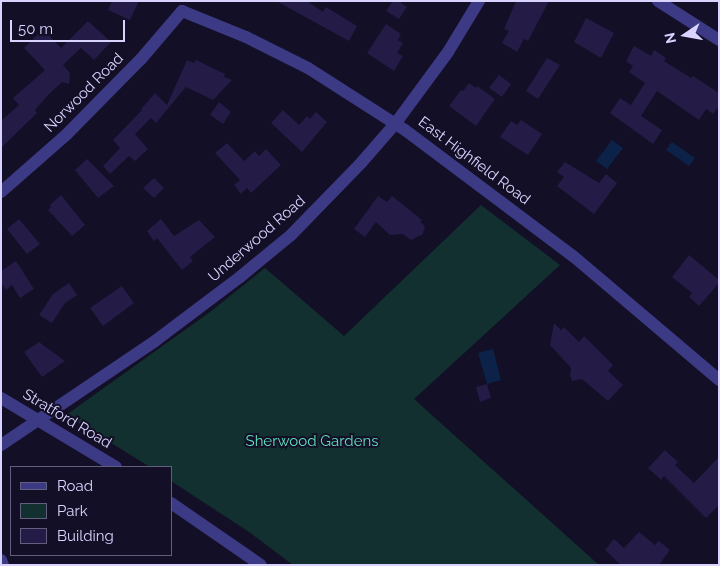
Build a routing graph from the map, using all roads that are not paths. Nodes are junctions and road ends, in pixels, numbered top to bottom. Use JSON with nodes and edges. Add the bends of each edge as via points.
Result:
{"nodes":[{"id":1,"x":479,"y":1,"type":"edge"},
{"id":2,"x":658,"y":1,"type":"edge"},
{"id":3,"x":181,"y":6,"type":"edge"},
{"id":4,"x":719,"y":40,"type":"edge"},
{"id":5,"x":396,"y":124,"type":"junction"},
{"id":6,"x":1,"y":192,"type":"edge"},
{"id":7,"x":719,"y":380,"type":"edge"},
{"id":8,"x":1,"y":398,"type":"edge"},
{"id":9,"x":40,"y":420,"type":"junction"},
{"id":10,"x":1,"y":446,"type":"edge"},
{"id":11,"x":114,"y":466,"type":"edge"},
{"id":12,"x":172,"y":504,"type":"edge"},
{"id":13,"x":1,"y":560,"type":"edge"},
{"id":14,"x":3,"y":565,"type":"edge"},
{"id":15,"x":261,"y":565,"type":"edge"}],
"edges":[{"from":1,"to":5,"type":"street","name":"Underwood Road","via":[[444,59]]},
{"from":2,"to":4,"type":"street"},
{"from":3,"to":5,"type":"street","name":"East Highfield Road","via":[[308,68]]},
{"from":3,"to":6,"type":"street","name":"Norwood Road","via":[[141,59],[66,135]]},
{"from":5,"to":7,"type":"street","name":"East Highfield Road","via":[[573,256]]},
{"from":5,"to":9,"type":"street","name":"Underwood Road","via":[[324,202],[259,262],[155,341]]},
{"from":8,"to":9,"type":"street","name":"Stratford Road"},
{"from":9,"to":10,"type":"street","name":"Underwood Road"},
{"from":9,"to":11,"type":"street","name":"Stratford Road"},
{"from":12,"to":15,"type":"street"},
{"from":13,"to":14,"type":"street"}]}
